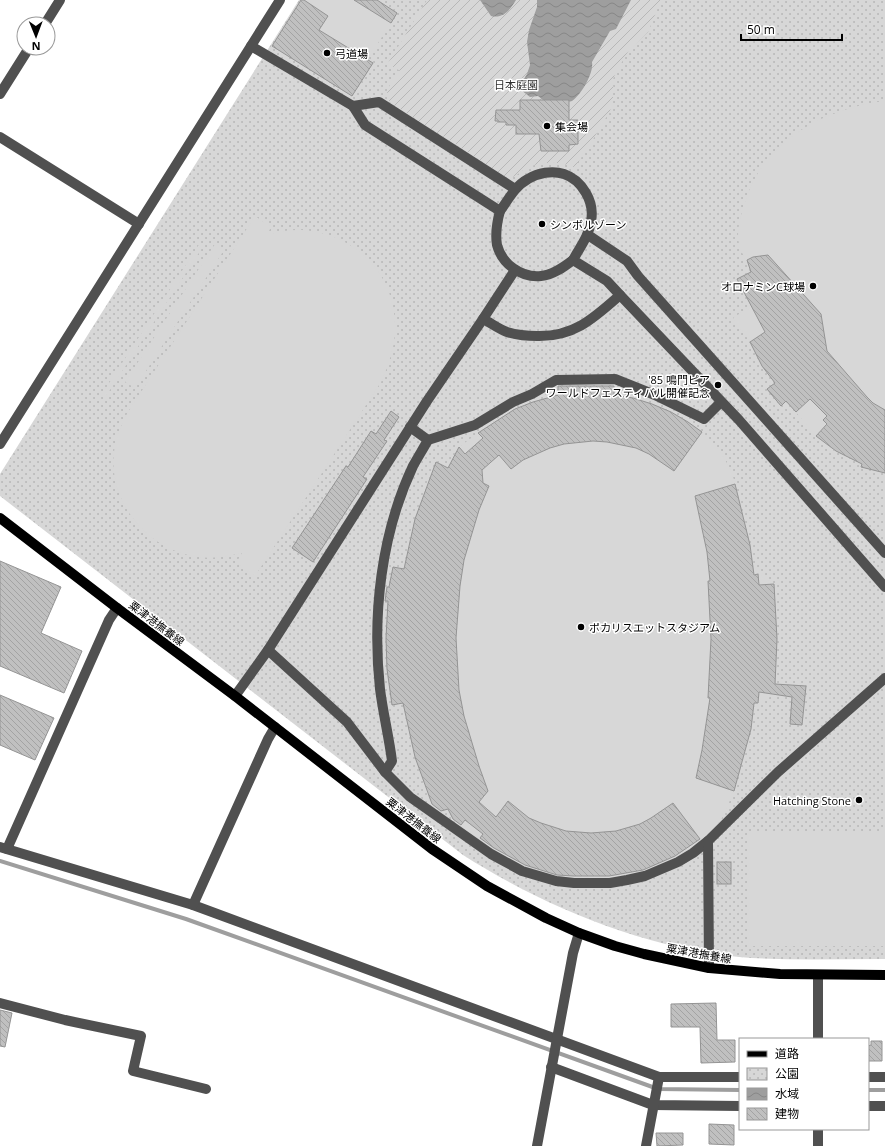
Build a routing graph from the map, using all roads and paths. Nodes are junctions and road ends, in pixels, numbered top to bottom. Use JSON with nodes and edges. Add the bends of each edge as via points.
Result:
{"nodes":[{"id":1,"x":280,"y":0,"type":"edge"},
{"id":2,"x":58,"y":1,"type":"edge"},
{"id":3,"x":50,"y":16,"type":"edge"},
{"id":4,"x":251,"y":46,"type":"junction"},
{"id":5,"x":24,"y":56,"type":"edge"},
{"id":6,"x":0,"y":94,"type":"edge"},
{"id":7,"x":352,"y":106,"type":"junction"},
{"id":8,"x":0,"y":137,"type":"edge"},
{"id":9,"x":515,"y":189,"type":"junction"},
{"id":10,"x":500,"y":211,"type":"junction"},
{"id":11,"x":139,"y":224,"type":"junction"},
{"id":12,"x":588,"y":235,"type":"junction"},
{"id":13,"x":573,"y":260,"type":"junction"},
{"id":14,"x":515,"y":270,"type":"junction"},
{"id":15,"x":620,"y":295,"type":"junction"},
{"id":16,"x":483,"y":319,"type":"junction"},
{"id":17,"x":721,"y":402,"type":"junction"},
{"id":18,"x":410,"y":427,"type":"junction"},
{"id":19,"x":428,"y":440,"type":"junction"},
{"id":20,"x":0,"y":444,"type":"edge"},
{"id":21,"x":0,"y":518,"type":"edge"},
{"id":22,"x":885,"y":553,"type":"edge"},
{"id":23,"x":885,"y":587,"type":"edge"},
{"id":24,"x":116,"y":608,"type":"junction"},
{"id":25,"x":268,"y":650,"type":"junction"},
{"id":26,"x":885,"y":678,"type":"edge"},
{"id":27,"x":236,"y":696,"type":"junction"},
{"id":28,"x":275,"y":727,"type":"junction"},
{"id":29,"x":385,"y":772,"type":"junction"},
{"id":30,"x":708,"y":841,"type":"junction"},
{"id":31,"x":3,"y":848,"type":"edge"},
{"id":32,"x":193,"y":905,"type":"junction"},
{"id":33,"x":579,"y":933,"type":"junction"},
{"id":34,"x":709,"y":968,"type":"junction"},
{"id":35,"x":818,"y":974,"type":"junction"},
{"id":36,"x":885,"y":975,"type":"edge"},
{"id":37,"x":0,"y":1003,"type":"edge"},
{"id":38,"x":818,"y":1038,"type":"edge"},
{"id":39,"x":556,"y":1041,"type":"junction"},
{"id":40,"x":551,"y":1065,"type":"junction"},
{"id":41,"x":739,"y":1077,"type":"edge"},
{"id":42,"x":869,"y":1077,"type":"edge"},
{"id":43,"x":885,"y":1077,"type":"edge"},
{"id":44,"x":659,"y":1079,"type":"junction"},
{"id":45,"x":206,"y":1089,"type":"dead end"},
{"id":46,"x":653,"y":1102,"type":"junction"},
{"id":47,"x":739,"y":1106,"type":"edge"},
{"id":48,"x":869,"y":1106,"type":"edge"},
{"id":49,"x":885,"y":1106,"type":"edge"},
{"id":50,"x":818,"y":1130,"type":"edge"},
{"id":51,"x":537,"y":1146,"type":"edge"},
{"id":52,"x":646,"y":1146,"type":"edge"},
{"id":53,"x":818,"y":1146,"type":"edge"}],
"edges":[{"from":1,"to":4,"type":"street"},
{"from":2,"to":3,"type":"street"},
{"from":4,"to":7,"type":"street"},
{"from":4,"to":11,"type":"street"},
{"from":5,"to":6,"type":"street"},
{"from":7,"to":9,"type":"street","via":[[379,102]]},
{"from":7,"to":10,"type":"street","via":[[365,125]]},
{"from":8,"to":11,"type":"street"},
{"from":9,"to":10,"type":"street"},
{"from":9,"to":12,"type":"street","via":[[538,174],[550,172],[564,174],[574,180],[588,196],[591,206],[592,219]]},
{"from":10,"to":14,"type":"street","via":[[496,232],[497,244],[501,255]]},
{"from":11,"to":20,"type":"street"},
{"from":12,"to":13,"type":"street"},
{"from":12,"to":22,"type":"street","via":[[626,261]]},
{"from":13,"to":14,"type":"street","via":[[556,272],[541,276],[529,276]]},
{"from":13,"to":15,"type":"street","via":[[607,281]]},
{"from":14,"to":16,"type":"street"},
{"from":15,"to":16,"type":"street","via":[[590,321],[578,328],[550,336],[521,336],[506,332]]},
{"from":15,"to":17,"type":"street"},
{"from":16,"to":18,"type":"street"},
{"from":17,"to":19,"type":"street","via":[[704,419],[615,378],[556,380],[475,425]]},
{"from":17,"to":23,"type":"street"},
{"from":18,"to":19,"type":"street"},
{"from":18,"to":25,"type":"street"},
{"from":19,"to":29,"type":"street","via":[[413,466],[396,514],[384,560],[380,588],[378,665],[392,761]]},
{"from":21,"to":24,"type":"main road","name":"粟津港撫養線"},
{"from":24,"to":27,"type":"main road","name":"粟津港撫養線"},
{"from":24,"to":31,"type":"street"},
{"from":25,"to":27,"type":"street"},
{"from":25,"to":29,"type":"street","via":[[347,722]]},
{"from":26,"to":30,"type":"street","via":[[778,772]]},
{"from":27,"to":28,"type":"main road","name":"粟津港撫養線"},
{"from":28,"to":32,"type":"street"},
{"from":28,"to":33,"type":"main road","name":"粟津港撫養線","via":[[432,849],[480,882]]},
{"from":29,"to":30,"type":"street","via":[[410,797],[491,854],[522,871],[556,881],[598,884],[645,876],[678,862]]},
{"from":30,"to":34,"type":"street"},
{"from":31,"to":32,"type":"street"},
{"from":32,"to":39,"type":"street"},
{"from":33,"to":34,"type":"main road","name":"粟津港撫養線","via":[[644,954]]},
{"from":33,"to":39,"type":"street","via":[[572,953]]},
{"from":34,"to":35,"type":"main road","name":"粟津港撫養線","via":[[780,974]]},
{"from":35,"to":36,"type":"main road","name":"粟津港撫養線"},
{"from":35,"to":38,"type":"street"},
{"from":37,"to":45,"type":"street","via":[[141,1036],[133,1071]]},
{"from":39,"to":40,"type":"street"},
{"from":39,"to":44,"type":"street"},
{"from":40,"to":46,"type":"street"},
{"from":40,"to":51,"type":"street"},
{"from":41,"to":44,"type":"street"},
{"from":42,"to":43,"type":"street"},
{"from":44,"to":46,"type":"street"},
{"from":46,"to":47,"type":"street"},
{"from":46,"to":52,"type":"street"},
{"from":48,"to":49,"type":"street"},
{"from":50,"to":53,"type":"street"}]}
